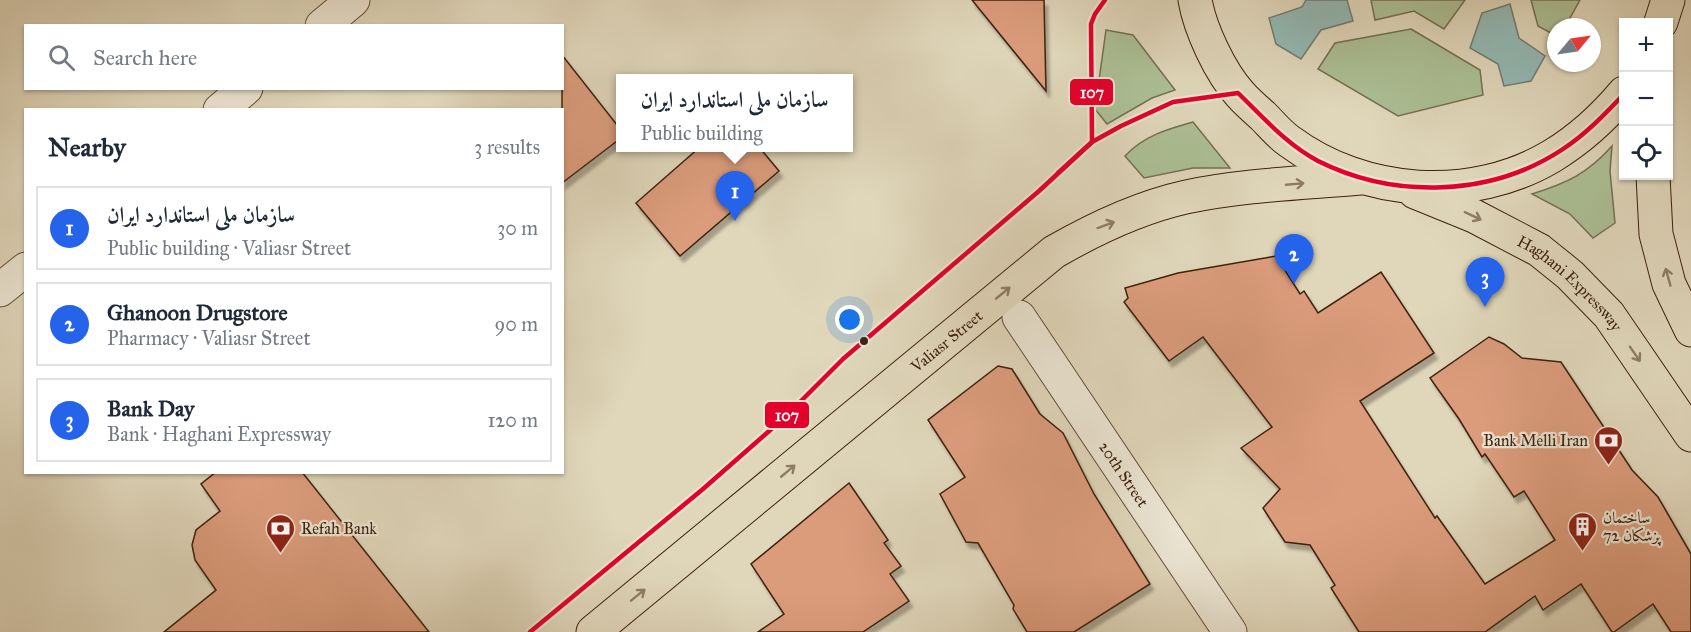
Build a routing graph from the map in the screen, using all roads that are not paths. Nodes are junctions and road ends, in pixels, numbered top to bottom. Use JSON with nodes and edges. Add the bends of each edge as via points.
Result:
{"nodes":[{"id":1,"x":353,"y":0,"type":"edge"},
{"id":2,"x":1195,"y":0,"type":"edge"},
{"id":3,"x":1668,"y":0,"type":"edge"},
{"id":4,"x":1662,"y":18,"type":"edge"},
{"id":5,"x":324,"y":24,"type":"edge"},
{"id":6,"x":244,"y":90,"type":"edge"},
{"id":7,"x":1619,"y":98,"type":"edge"},
{"id":8,"x":222,"y":108,"type":"edge"},
{"id":9,"x":1360,"y":178,"type":"junction"},
{"id":10,"x":1653,"y":180,"type":"edge"},
{"id":11,"x":1400,"y":186,"type":"junction"},
{"id":12,"x":24,"y":271,"type":"edge"},
{"id":13,"x":0,"y":290,"type":"edge"},
{"id":14,"x":1019,"y":317,"type":"dead end"},
{"id":15,"x":1691,"y":330,"type":"edge"},
{"id":16,"x":1691,"y":435,"type":"edge"},
{"id":17,"x":593,"y":632,"type":"edge"},
{"id":18,"x":1230,"y":632,"type":"edge"}],
"edges":[{"from":1,"to":5,"type":"street"},
{"from":2,"to":9,"type":"main road","via":[[1204,32],[1238,93],[1288,141]]},
{"from":3,"to":4,"type":"main road"},
{"from":6,"to":8,"type":"street"},
{"from":7,"to":11,"type":"main road","via":[[1580,138],[1519,172],[1480,183],[1440,188]]},
{"from":9,"to":11,"type":"main road"},
{"from":17,"to":9,"type":"main road","name":"Valiasr Street","one_way":true,"via":[[1054,252],[1094,229],[1184,198]]},
{"from":15,"to":10,"type":"main road","one_way":true,"via":[[1669,284],[1656,234]]},
{"from":11,"to":16,"type":"main road","name":"Haghani Expressway","one_way":true,"via":[[1539,250],[1570,275],[1609,315]]},
{"from":12,"to":13,"type":"street"},
{"from":14,"to":18,"type":"street","name":"20th Street"}]}
